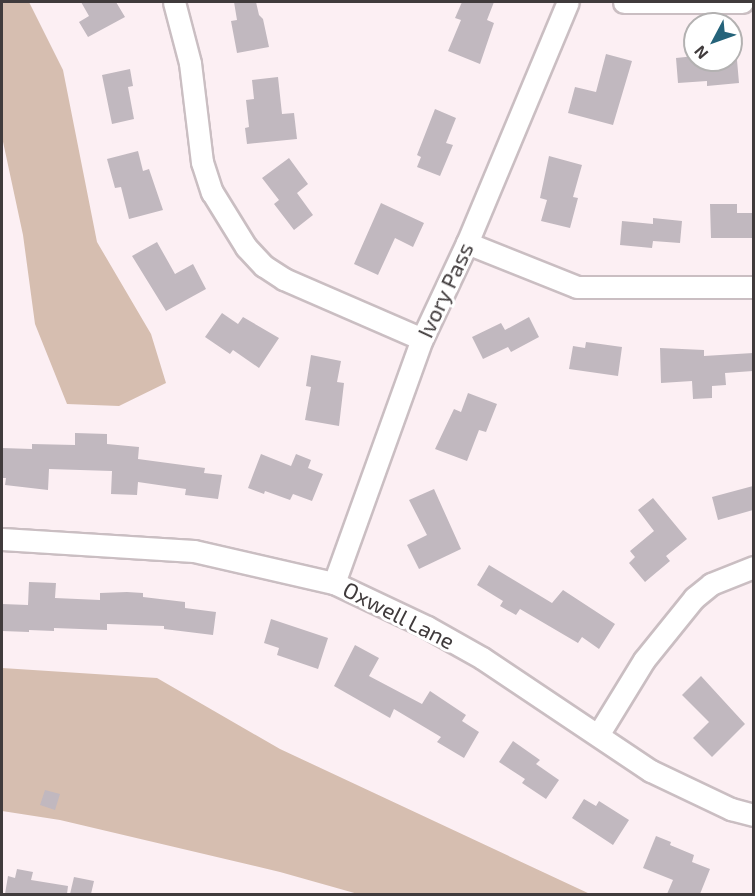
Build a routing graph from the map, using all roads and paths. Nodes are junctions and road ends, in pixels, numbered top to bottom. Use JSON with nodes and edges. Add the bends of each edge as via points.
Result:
{"nodes":[{"id":1,"x":174,"y":2,"type":"edge"},
{"id":2,"x":568,"y":2,"type":"edge"},
{"id":3,"x":624,"y":2,"type":"edge"},
{"id":4,"x":742,"y":2,"type":"edge"},
{"id":5,"x":467,"y":243,"type":"junction"},
{"id":6,"x":753,"y":287,"type":"edge"},
{"id":7,"x":422,"y":339,"type":"junction"},
{"id":8,"x":2,"y":538,"type":"edge"},
{"id":9,"x":753,"y":567,"type":"edge"},
{"id":10,"x":334,"y":583,"type":"junction"},
{"id":11,"x":598,"y":735,"type":"junction"},
{"id":12,"x":753,"y":815,"type":"edge"}],
"edges":[{"from":1,"to":7,"type":"street","via":[[190,63],[202,162],[225,217],[246,247],[284,279]]},
{"from":2,"to":5,"type":"street","name":"Ivory Pass"},
{"from":3,"to":4,"type":"street"},
{"from":5,"to":6,"type":"street","via":[[577,287]]},
{"from":5,"to":7,"type":"street","name":"Ivory Pass"},
{"from":7,"to":10,"type":"street","name":"Ivory Pass"},
{"from":8,"to":10,"type":"street","name":"Oxwell Lane","via":[[194,551]]},
{"from":9,"to":11,"type":"street","via":[[711,584],[694,598],[644,660]]},
{"from":10,"to":11,"type":"street","name":"Oxwell Lane","via":[[482,658]]},
{"from":11,"to":12,"type":"street","name":"Oxwell Lane","via":[[651,771],[731,809]]}]}
